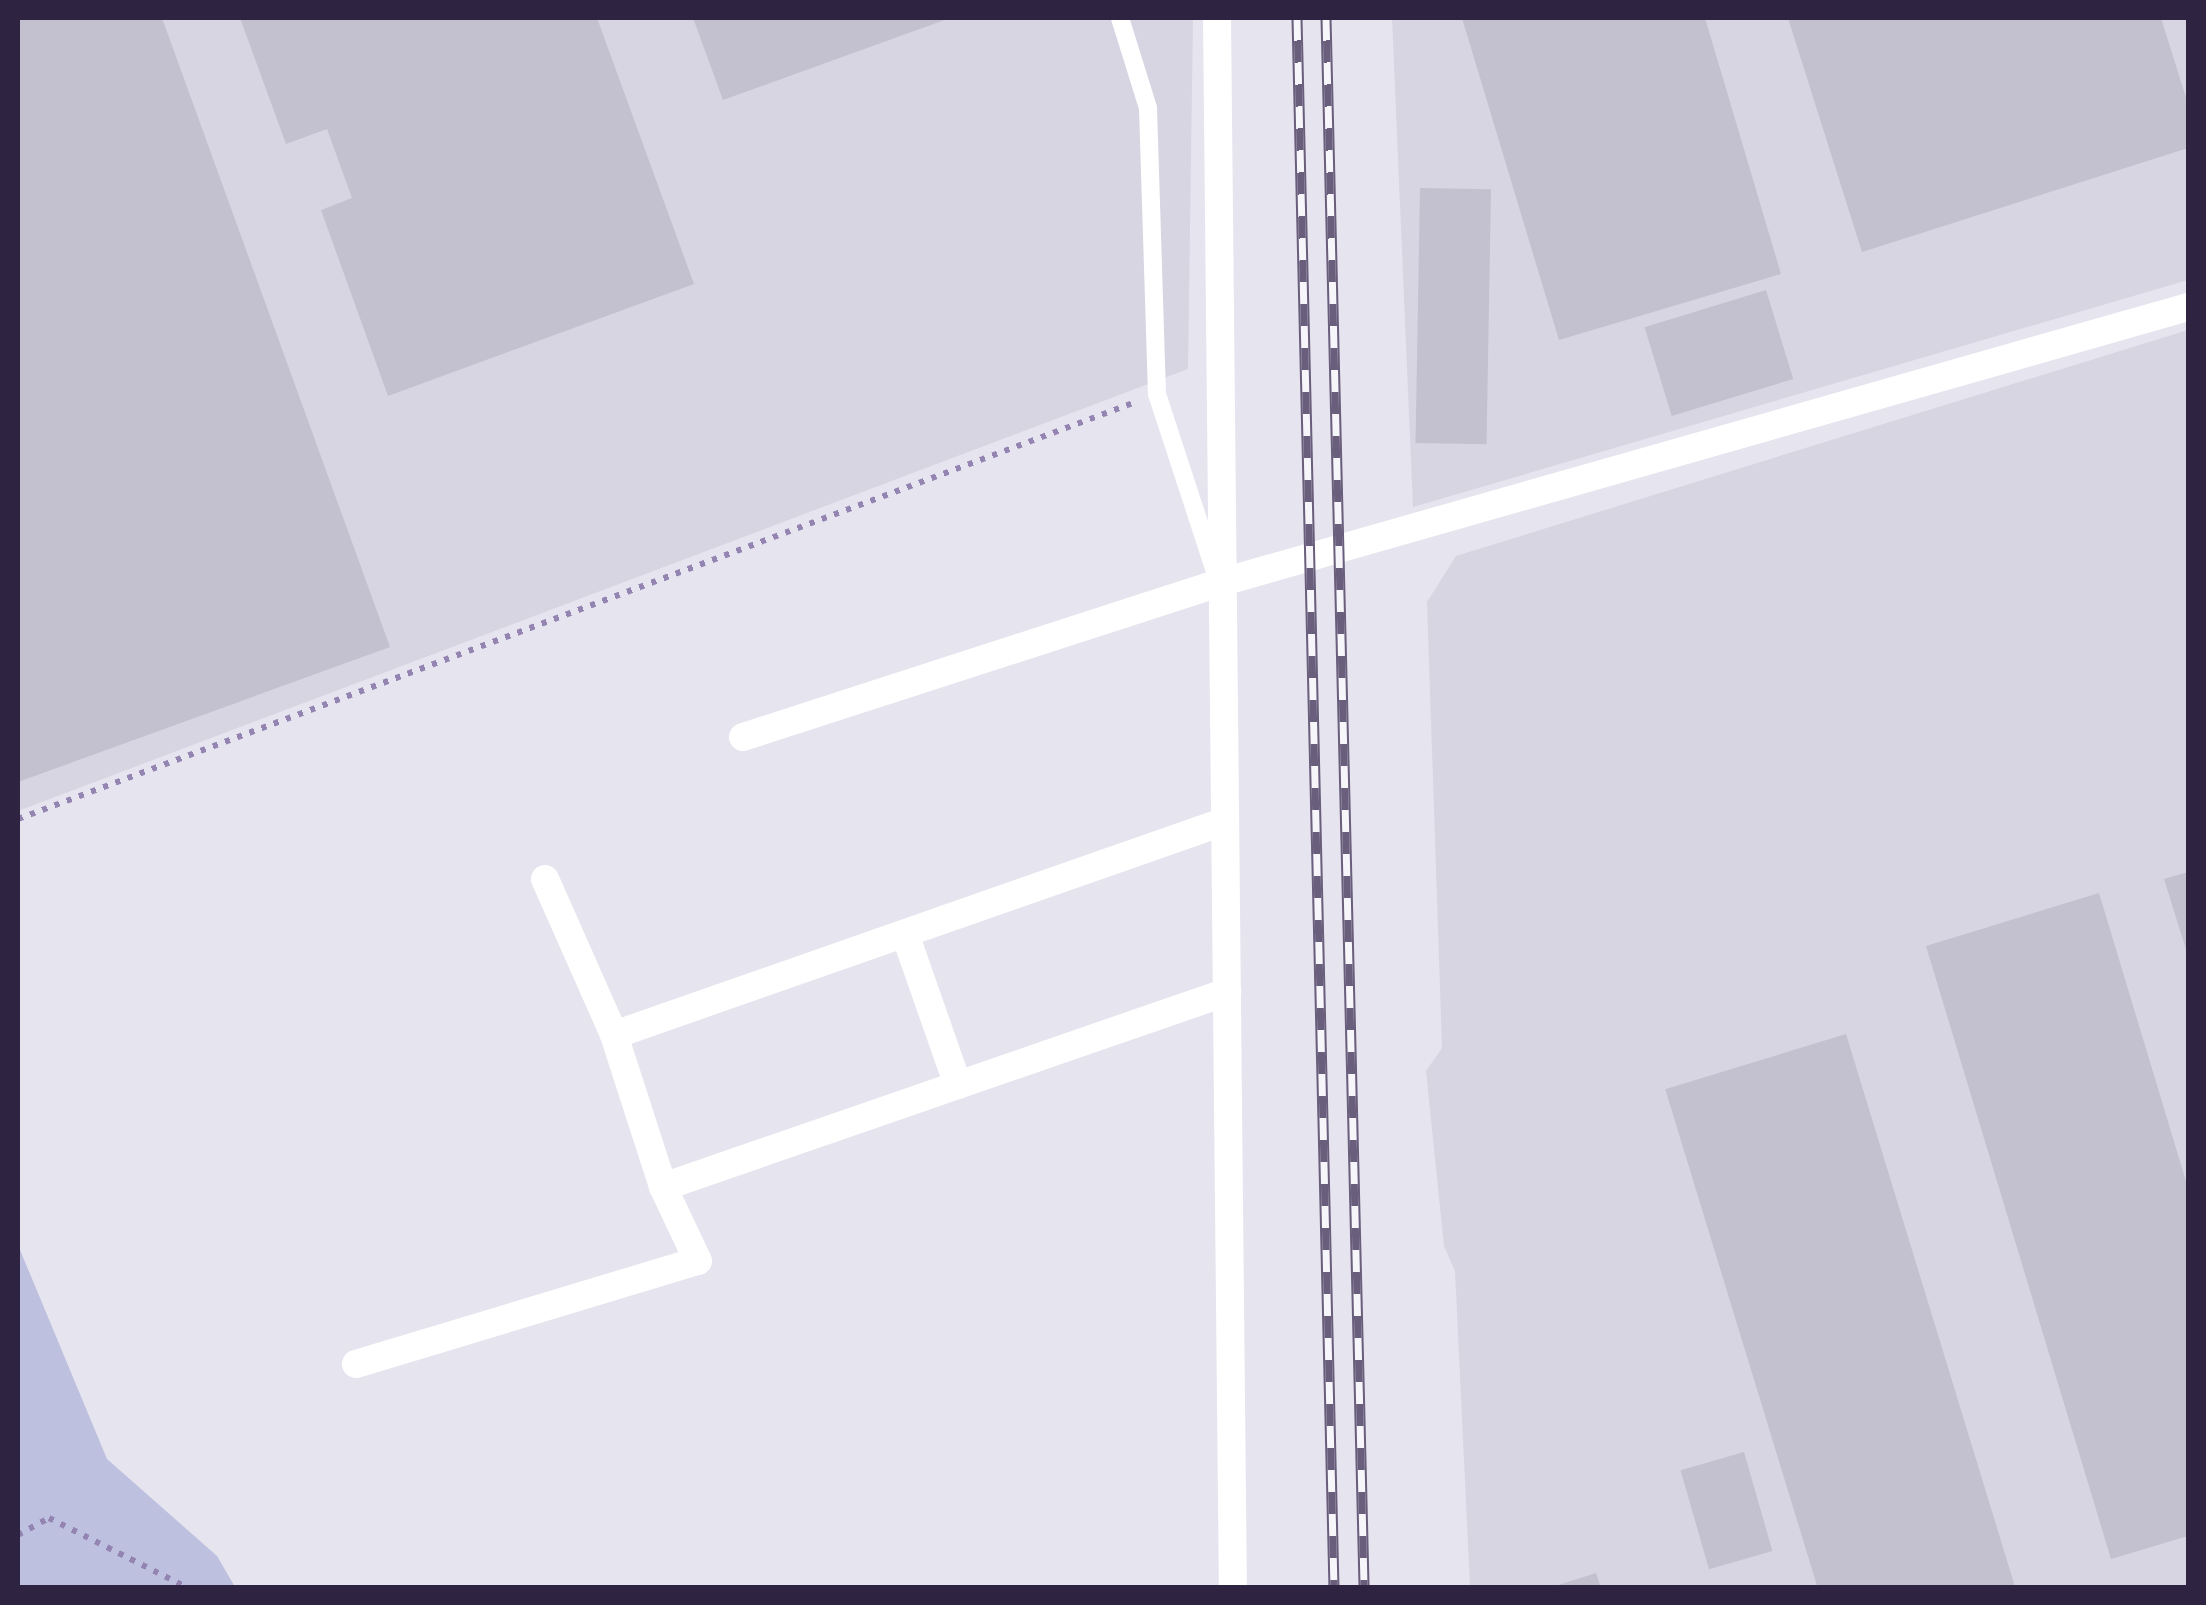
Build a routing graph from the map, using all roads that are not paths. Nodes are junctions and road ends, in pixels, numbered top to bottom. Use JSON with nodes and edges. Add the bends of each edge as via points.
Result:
{"nodes":[{"id":1,"x":1120,"y":18,"type":"edge"},
{"id":2,"x":1217,"y":18,"type":"edge"},
{"id":3,"x":2188,"y":307,"type":"edge"},
{"id":4,"x":1219,"y":584,"type":"junction"},
{"id":5,"x":743,"y":738,"type":"dead end"},
{"id":6,"x":1224,"y":822,"type":"junction"},
{"id":7,"x":544,"y":878,"type":"dead end"},
{"id":8,"x":905,"y":934,"type":"junction"},
{"id":9,"x":1228,"y":992,"type":"junction"},
{"id":10,"x":614,"y":1036,"type":"junction"},
{"id":11,"x":958,"y":1085,"type":"junction"},
{"id":12,"x":663,"y":1187,"type":"junction"},
{"id":13,"x":356,"y":1364,"type":"dead end"},
{"id":14,"x":1234,"y":1588,"type":"edge"}],
"edges":[{"from":1,"to":4,"type":"lane","via":[[1148,108],[1157,394]]},
{"from":2,"to":4,"type":"street"},
{"from":3,"to":4,"type":"street"},
{"from":4,"to":5,"type":"street"},
{"from":4,"to":6,"type":"street"},
{"from":6,"to":8,"type":"street"},
{"from":6,"to":9,"type":"street"},
{"from":7,"to":10,"type":"street"},
{"from":8,"to":10,"type":"street"},
{"from":8,"to":11,"type":"street"},
{"from":9,"to":11,"type":"street"},
{"from":9,"to":14,"type":"street"},
{"from":10,"to":12,"type":"street"},
{"from":11,"to":12,"type":"street"},
{"from":12,"to":13,"type":"street","via":[[698,1261]]}]}
